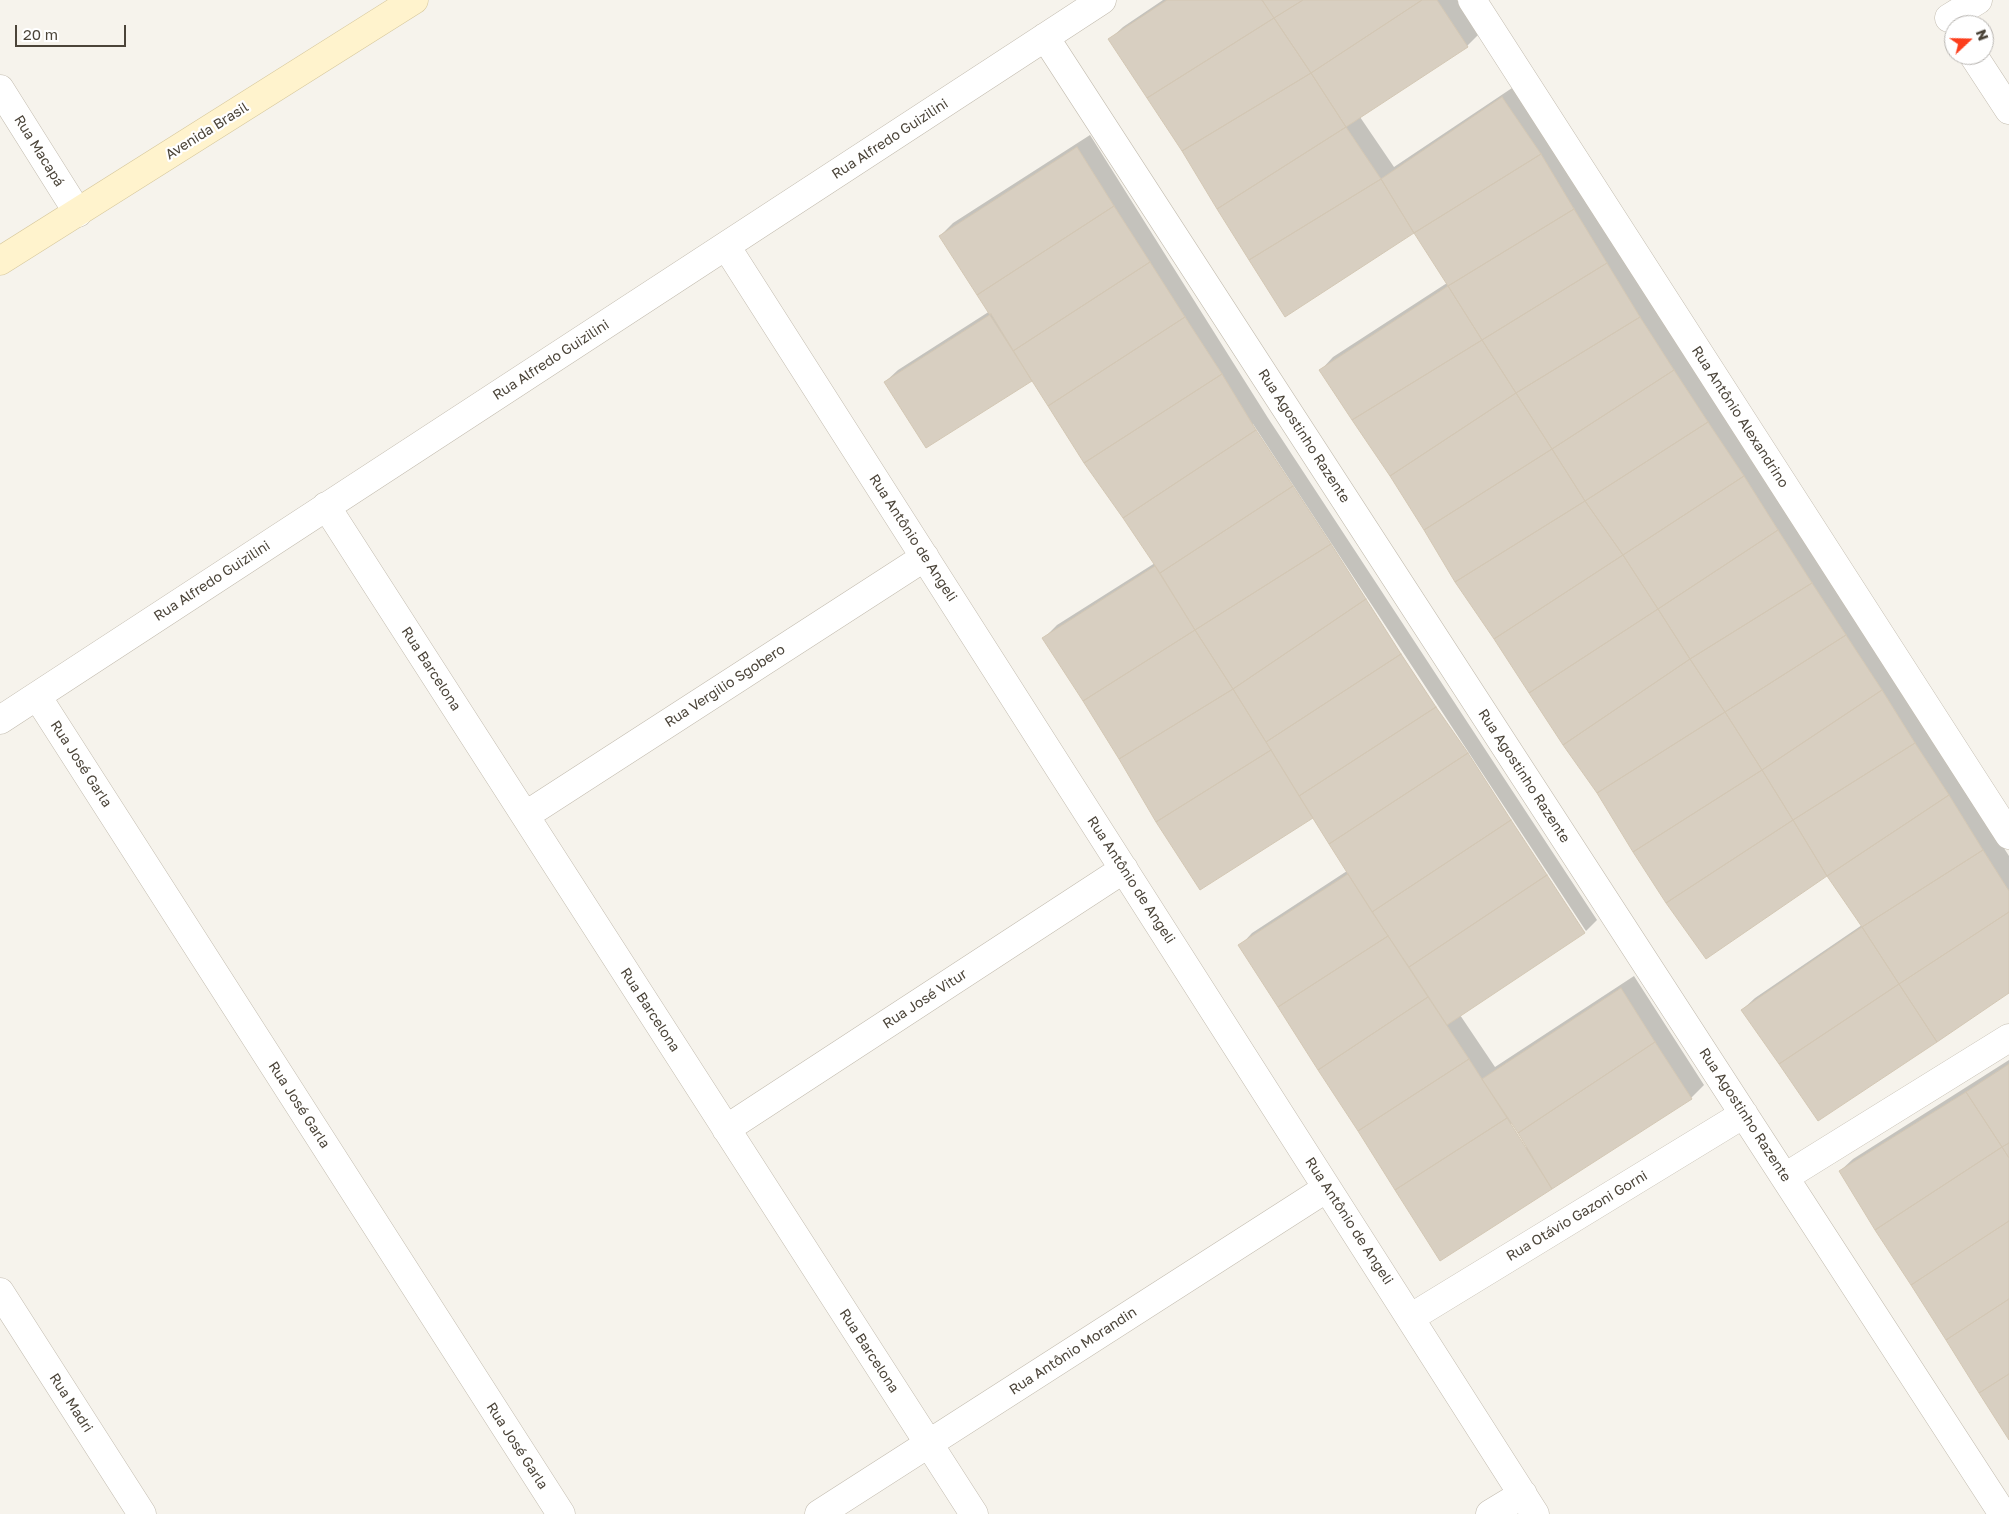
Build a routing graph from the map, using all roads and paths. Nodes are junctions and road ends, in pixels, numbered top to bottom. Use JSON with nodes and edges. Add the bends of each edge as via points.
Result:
{"nodes":[{"id":1,"x":414,"y":0,"type":"edge"},
{"id":2,"x":1102,"y":0,"type":"edge"},
{"id":3,"x":1472,"y":0,"type":"edge"},
{"id":4,"x":1978,"y":0,"type":"edge"},
{"id":5,"x":1947,"y":14,"type":"edge"},
{"id":6,"x":1045,"y":37,"type":"junction"},
{"id":7,"x":1980,"y":65,"type":"edge"},
{"id":8,"x":0,"y":89,"type":"edge"},
{"id":9,"x":2009,"y":110,"type":"edge"},
{"id":10,"x":78,"y":213,"type":"junction"},
{"id":11,"x":726,"y":246,"type":"junction"},
{"id":12,"x":0,"y":261,"type":"edge"},
{"id":13,"x":326,"y":506,"type":"junction"},
{"id":14,"x":925,"y":557,"type":"junction"},
{"id":15,"x":37,"y":696,"type":"junction"},
{"id":16,"x":0,"y":720,"type":"edge"},
{"id":17,"x":526,"y":816,"type":"junction"},
{"id":18,"x":2009,"y":835,"type":"edge"},
{"id":19,"x":1124,"y":869,"type":"junction"},
{"id":20,"x":2009,"y":1038,"type":"edge"},
{"id":21,"x":1744,"y":1114,"type":"junction"},
{"id":22,"x":726,"y":1129,"type":"junction"},
{"id":23,"x":1785,"y":1177,"type":"junction"},
{"id":24,"x":1327,"y":1188,"type":"junction"},
{"id":25,"x":0,"y":1292,"type":"edge"},
{"id":26,"x":1410,"y":1318,"type":"junction"},
{"id":27,"x":929,"y":1443,"type":"junction"},
{"id":28,"x":1529,"y":1504,"type":"edge"},
{"id":29,"x":141,"y":1514,"type":"edge"},
{"id":30,"x":561,"y":1514,"type":"edge"},
{"id":31,"x":818,"y":1514,"type":"edge"},
{"id":32,"x":974,"y":1514,"type":"edge"},
{"id":33,"x":1490,"y":1514,"type":"edge"},
{"id":34,"x":2003,"y":1514,"type":"edge"}],
"edges":[{"from":1,"to":10,"type":"main road","name":"Avenida Brasil"},
{"from":2,"to":6,"type":"street","name":"Rua Alfredo Guizilini"},
{"from":3,"to":18,"type":"street","name":"Rua Antônio Alexandrino"},
{"from":4,"to":5,"type":"street"},
{"from":6,"to":11,"type":"street","name":"Rua Alfredo Guizilini"},
{"from":6,"to":21,"type":"street","name":"Rua Agostinho Razente"},
{"from":7,"to":9,"type":"street"},
{"from":8,"to":10,"type":"street","name":"Rua Macapá"},
{"from":10,"to":12,"type":"main road","name":"Avenida Brasil"},
{"from":11,"to":13,"type":"street","name":"Rua Alfredo Guizilini"},
{"from":11,"to":14,"type":"street","name":"Rua Antônio de Angeli"},
{"from":13,"to":15,"type":"street","name":"Rua Alfredo Guizilini"},
{"from":13,"to":17,"type":"street","name":"Rua Barcelona"},
{"from":14,"to":17,"type":"street","name":"Rua Vergilio Sgobero"},
{"from":14,"to":19,"type":"street","name":"Rua Antônio de Angeli"},
{"from":15,"to":16,"type":"street","name":"Rua Alfredo Guizilini"},
{"from":15,"to":30,"type":"street","name":"Rua José Garla"},
{"from":17,"to":22,"type":"street","name":"Rua Barcelona"},
{"from":19,"to":22,"type":"street","name":"Rua José Vitur"},
{"from":19,"to":24,"type":"street","name":"Rua Antônio de Angeli"},
{"from":20,"to":23,"type":"street"},
{"from":21,"to":23,"type":"street","name":"Rua Agostinho Razente"},
{"from":21,"to":26,"type":"street","name":"Rua Otávio Gazoni Gorni"},
{"from":22,"to":27,"type":"street","name":"Rua Barcelona"},
{"from":23,"to":34,"type":"street","name":"Rua Agostinho Razente"},
{"from":24,"to":26,"type":"street","name":"Rua Antônio de Angeli"},
{"from":24,"to":27,"type":"street","name":"Rua Antônio Morandin"},
{"from":25,"to":29,"type":"street","name":"Rua Madri"},
{"from":26,"to":28,"type":"street","name":"Rua Antônio de Angeli"},
{"from":27,"to":31,"type":"street","name":"Rua Antônio Morandin"},
{"from":27,"to":32,"type":"street","name":"Rua Barcelona"},
{"from":28,"to":33,"type":"street"}]}
